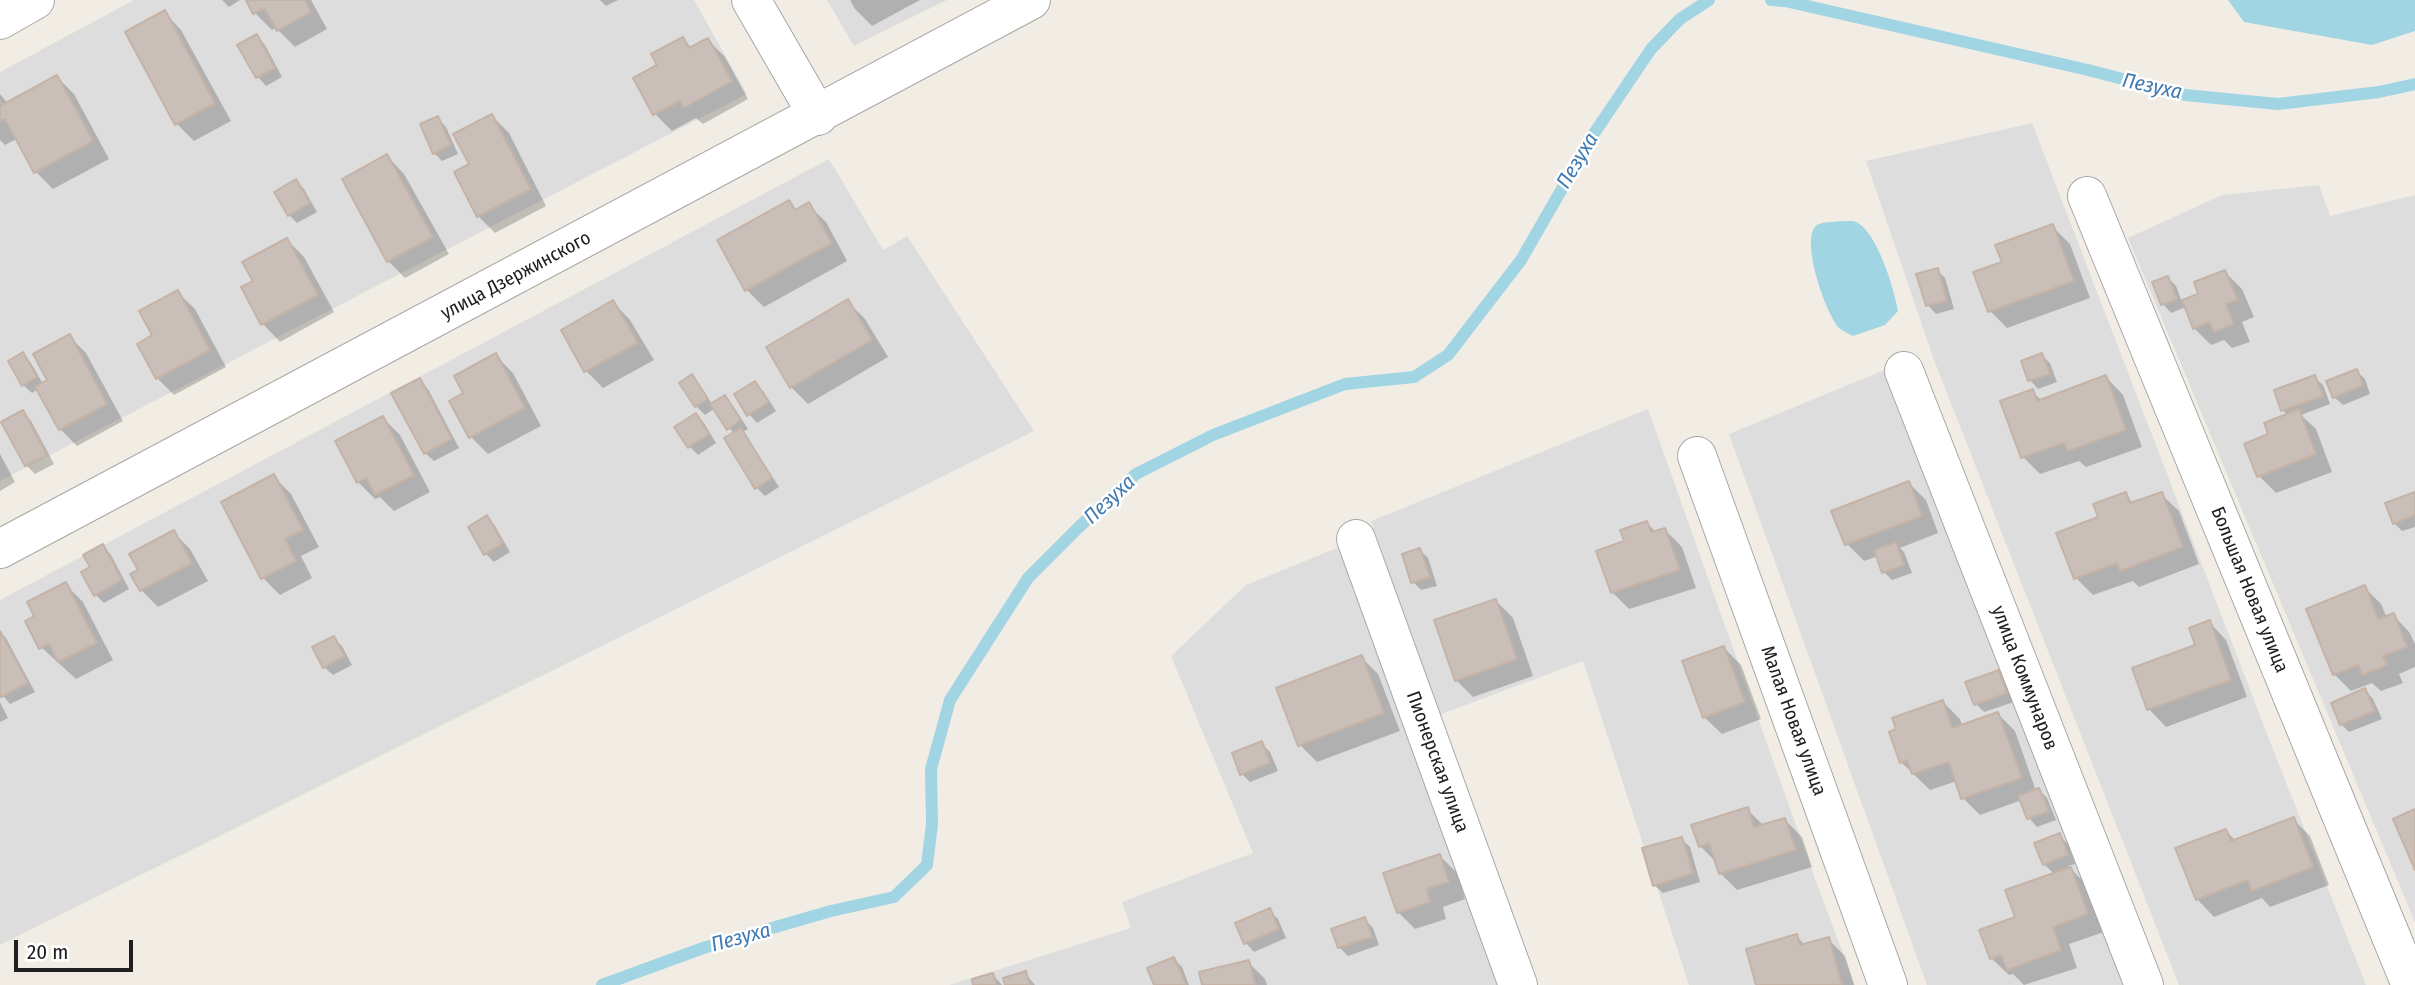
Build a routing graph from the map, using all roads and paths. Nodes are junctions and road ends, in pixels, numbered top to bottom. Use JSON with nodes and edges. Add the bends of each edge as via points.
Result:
{"nodes":[{"id":1,"x":35,"y":0,"type":"edge"},
{"id":2,"x":751,"y":0,"type":"edge"},
{"id":3,"x":1031,"y":0,"type":"edge"},
{"id":4,"x":0,"y":20,"type":"edge"},
{"id":5,"x":818,"y":116,"type":"junction"},
{"id":6,"x":2087,"y":196,"type":"dead end"},
{"id":7,"x":1904,"y":371,"type":"dead end"},
{"id":8,"x":1697,"y":456,"type":"dead end"},
{"id":9,"x":1356,"y":539,"type":"dead end"},
{"id":10,"x":0,"y":550,"type":"edge"},
{"id":11,"x":1518,"y":985,"type":"edge"},
{"id":12,"x":1888,"y":985,"type":"edge"},
{"id":13,"x":2144,"y":985,"type":"edge"},
{"id":14,"x":2411,"y":985,"type":"edge"}],
"edges":[{"from":1,"to":4,"type":"street"},
{"from":2,"to":5,"type":"street"},
{"from":3,"to":5,"type":"street","name":"улица Дзержинского"},
{"from":5,"to":10,"type":"street","name":"улица Дзержинского"},
{"from":6,"to":14,"type":"street","name":"Большая Новая улица"},
{"from":7,"to":13,"type":"street","name":"улица Коммунаров"},
{"from":8,"to":12,"type":"street","name":"Малая Новая улица"},
{"from":9,"to":11,"type":"street","name":"Пионерская улица"}]}
